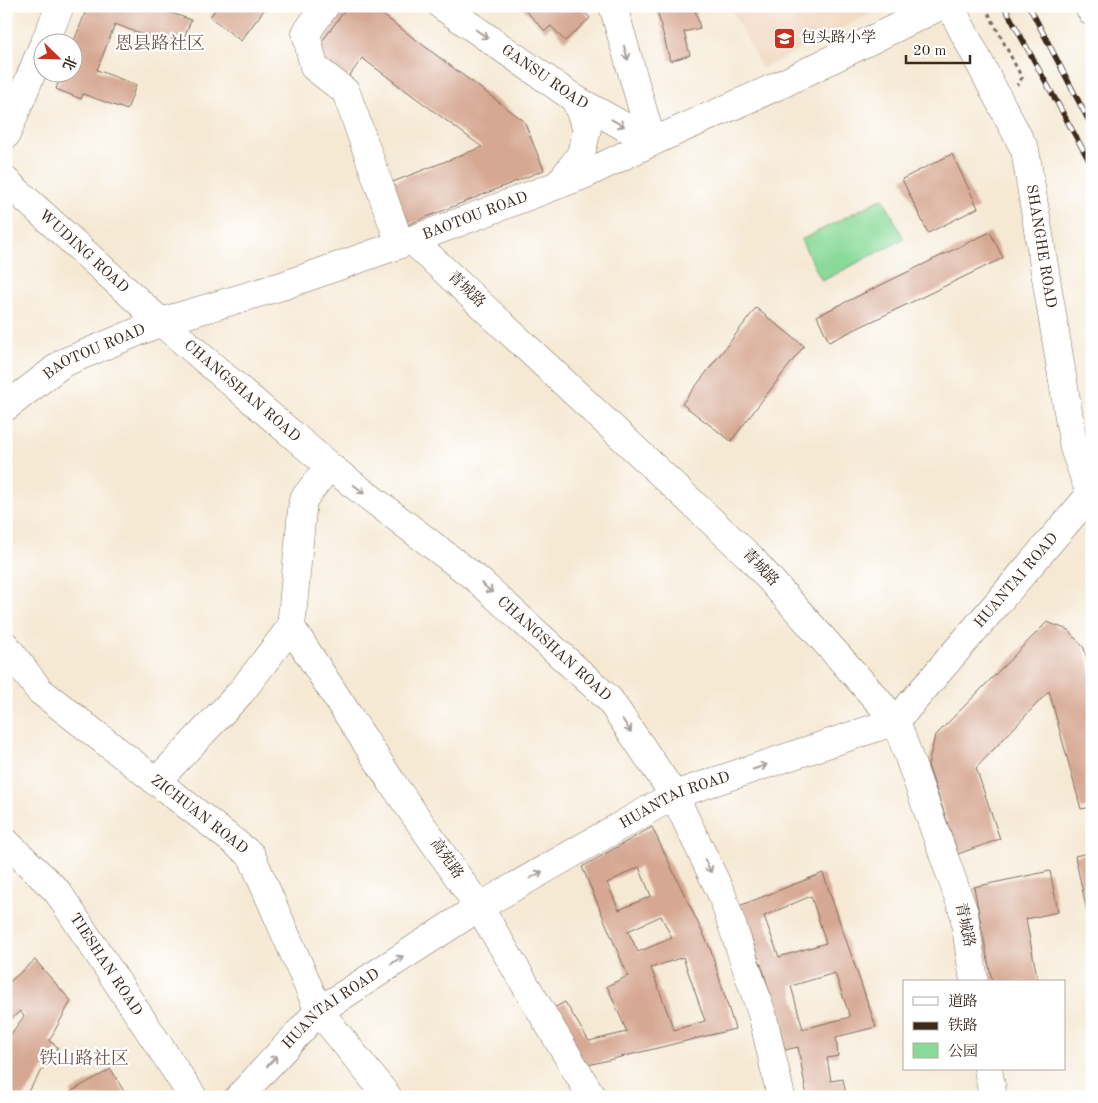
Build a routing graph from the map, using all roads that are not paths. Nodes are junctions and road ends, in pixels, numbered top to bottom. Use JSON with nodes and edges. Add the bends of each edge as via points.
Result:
{"nodes":[{"id":1,"x":60,"y":6,"type":"edge"},
{"id":2,"x":325,"y":6,"type":"edge"},
{"id":3,"x":442,"y":6,"type":"edge"},
{"id":4,"x":613,"y":6,"type":"edge"},
{"id":5,"x":940,"y":6,"type":"edge"},
{"id":6,"x":950,"y":6,"type":"edge"},
{"id":7,"x":1088,"y":6,"type":"edge"},
{"id":8,"x":1092,"y":12,"type":"edge"},
{"id":9,"x":49,"y":32,"type":"edge"},
{"id":10,"x":32,"y":72,"type":"edge"},
{"id":11,"x":575,"y":99,"type":"junction"},
{"id":12,"x":6,"y":135,"type":"edge"},
{"id":13,"x":652,"y":142,"type":"junction"},
{"id":14,"x":6,"y":181,"type":"edge"},
{"id":15,"x":559,"y":184,"type":"junction"},
{"id":16,"x":406,"y":242,"type":"junction"},
{"id":17,"x":161,"y":322,"type":"junction"},
{"id":18,"x":6,"y":407,"type":"edge"},
{"id":19,"x":329,"y":466,"type":"junction"},
{"id":20,"x":1091,"y":497,"type":"edge"},
{"id":21,"x":291,"y":627,"type":"junction"},
{"id":22,"x":6,"y":646,"type":"edge"},
{"id":23,"x":896,"y":721,"type":"junction"},
{"id":24,"x":156,"y":782,"type":"junction"},
{"id":25,"x":674,"y":796,"type":"junction"},
{"id":26,"x":6,"y":842,"type":"edge"},
{"id":27,"x":479,"y":907,"type":"junction"},
{"id":28,"x":974,"y":980,"type":"edge"},
{"id":29,"x":319,"y":1011,"type":"junction"},
{"id":30,"x":988,"y":1070,"type":"edge"},
{"id":31,"x":193,"y":1097,"type":"edge"},
{"id":32,"x":239,"y":1097,"type":"edge"},
{"id":33,"x":388,"y":1097,"type":"edge"},
{"id":34,"x":592,"y":1097,"type":"edge"},
{"id":35,"x":781,"y":1097,"type":"edge"},
{"id":36,"x":993,"y":1097,"type":"edge"}],
"edges":[{"from":1,"to":9,"type":"street"},
{"from":2,"to":16,"type":"street","via":[[306,33],[314,67],[346,92]]},
{"from":3,"to":11,"type":"street","name":"GANSU ROAD","one_way":true},
{"from":4,"to":13,"type":"street","one_way":true},
{"from":5,"to":13,"type":"street","name":"BAOTOU ROAD","via":[[784,83]]},
{"from":6,"to":20,"type":"street","name":"SHANGHE ROAD","via":[[1025,150],[1074,448]]},
{"from":7,"to":8,"type":"street"},
{"from":10,"to":12,"type":"street"},
{"from":11,"to":13,"type":"street","name":"GANSU ROAD","one_way":true},
{"from":11,"to":15,"type":"street","via":[[587,128],[581,154]]},
{"from":13,"to":15,"type":"street","name":"BAOTOU ROAD"},
{"from":14,"to":17,"type":"street","name":"WUDING ROAD"},
{"from":15,"to":16,"type":"street","name":"BAOTOU ROAD"},
{"from":16,"to":17,"type":"street","name":"BAOTOU ROAD","via":[[285,285]]},
{"from":16,"to":23,"type":"street","name":"青城路","via":[[750,557]]},
{"from":17,"to":18,"type":"street","name":"BAOTOU ROAD","via":[[63,363]]},
{"from":17,"to":19,"type":"street","name":"CHANGSHAN ROAD"},
{"from":19,"to":21,"type":"street","via":[[303,500]]},
{"from":19,"to":25,"type":"street","name":"CHANGSHAN ROAD","one_way":true,"via":[[478,580],[609,699]]},
{"from":20,"to":23,"type":"street","name":"HUANTAI ROAD"},
{"from":21,"to":24,"type":"street","via":[[241,692]]},
{"from":21,"to":27,"type":"street","name":"高苑路","via":[[391,781]]},
{"from":22,"to":24,"type":"street","name":"ZICHUAN ROAD","via":[[39,690]]},
{"from":25,"to":23,"type":"street","name":"HUANTAI ROAD","one_way":true},
{"from":23,"to":28,"type":"street","name":"青城路","via":[[964,913]]},
{"from":24,"to":29,"type":"street","name":"ZICHUAN ROAD","via":[[251,855]]},
{"from":27,"to":25,"type":"street","name":"HUANTAI ROAD","one_way":true},
{"from":25,"to":35,"type":"street","name":"CHANGSHAN ROAD","one_way":true,"via":[[722,895],[762,1017]]},
{"from":26,"to":31,"type":"street","name":"TIESHAN ROAD","via":[[58,891]]},
{"from":29,"to":27,"type":"street","name":"HUANTAI ROAD","one_way":true},
{"from":27,"to":34,"type":"street","name":"高苑路"},
{"from":32,"to":29,"type":"street","name":"HUANTAI ROAD","one_way":true},
{"from":29,"to":33,"type":"street","name":"ZICHUAN ROAD"},
{"from":30,"to":36,"type":"street"}]}
